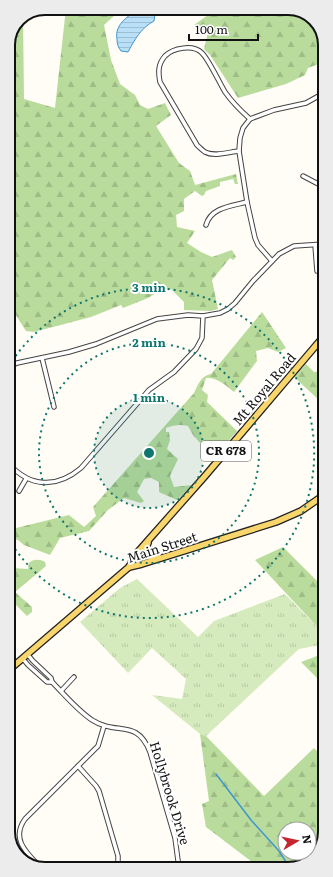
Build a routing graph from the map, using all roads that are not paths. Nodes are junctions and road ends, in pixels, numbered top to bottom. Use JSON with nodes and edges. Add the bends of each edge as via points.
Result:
{"nodes":[{"id":1,"x":318,"y":97,"type":"edge"},
{"id":2,"x":250,"y":119,"type":"junction"},
{"id":3,"x":239,"y":151,"type":"junction"},
{"id":4,"x":303,"y":176,"type":"dead end"},
{"id":5,"x":318,"y":184,"type":"edge"},
{"id":6,"x":247,"y":202,"type":"junction"},
{"id":7,"x":206,"y":225,"type":"dead end"},
{"id":8,"x":315,"y":245,"type":"junction"},
{"id":9,"x":318,"y":245,"type":"edge"},
{"id":10,"x":272,"y":261,"type":"junction"},
{"id":11,"x":317,"y":271,"type":"dead end"},
{"id":12,"x":203,"y":316,"type":"junction"},
{"id":13,"x":318,"y":343,"type":"edge"},
{"id":14,"x":42,"y":358,"type":"junction"},
{"id":15,"x":15,"y":364,"type":"edge"},
{"id":16,"x":54,"y":407,"type":"dead end"},
{"id":17,"x":15,"y":470,"type":"edge"},
{"id":18,"x":26,"y":479,"type":"junction"},
{"id":19,"x":19,"y":491,"type":"dead end"},
{"id":20,"x":318,"y":500,"type":"edge"},
{"id":21,"x":151,"y":537,"type":"junction"},
{"id":22,"x":170,"y":555,"type":"junction"},
{"id":23,"x":129,"y":567,"type":"junction"},
{"id":24,"x":28,"y":655,"type":"junction"},
{"id":25,"x":23,"y":659,"type":"junction"},
{"id":26,"x":15,"y":665,"type":"edge"},
{"id":27,"x":74,"y":677,"type":"dead end"},
{"id":28,"x":52,"y":682,"type":"junction"},
{"id":29,"x":61,"y":691,"type":"junction"},
{"id":30,"x":104,"y":726,"type":"junction"},
{"id":31,"x":78,"y":766,"type":"junction"},
{"id":32,"x":32,"y":859,"type":"edge"},
{"id":33,"x":118,"y":862,"type":"edge"},
{"id":34,"x":178,"y":862,"type":"edge"}],
"edges":[{"from":1,"to":2,"type":"street","via":[[306,103],[274,110]]},
{"from":2,"to":3,"type":"street","via":[[242,132]]},
{"from":2,"to":3,"type":"street","via":[[226,93],[203,53],[192,48],[169,52],[163,58],[160,64],[160,82],[197,145],[205,153]]},
{"from":3,"to":6,"type":"street"},
{"from":4,"to":5,"type":"street"},
{"from":6,"to":7,"type":"street","via":[[216,211],[207,220]]},
{"from":6,"to":10,"type":"street","via":[[258,246]]},
{"from":8,"to":9,"type":"street"},
{"from":8,"to":10,"type":"street","via":[[291,247]]},
{"from":8,"to":11,"type":"street"},
{"from":10,"to":12,"type":"street","via":[[228,309]]},
{"from":12,"to":14,"type":"street","via":[[157,319],[96,344]]},
{"from":12,"to":18,"type":"street","via":[[202,338],[196,349],[174,372],[149,390],[81,468],[71,476],[54,482]]},
{"from":13,"to":21,"type":"main road","name":"Mt Royal Road","number":"CR 678"},
{"from":14,"to":15,"type":"street"},
{"from":14,"to":16,"type":"street"},
{"from":17,"to":18,"type":"street"},
{"from":18,"to":19,"type":"street"},
{"from":20,"to":22,"type":"main road","name":"Main Street","via":[[276,522]]},
{"from":21,"to":22,"type":"main road","via":[[146,547],[148,555],[157,558]]},
{"from":21,"to":23,"type":"main road","name":"Mt Royal Road","number":"CR 678","via":[[135,555]]},
{"from":22,"to":23,"type":"main road","name":"Main Street"},
{"from":23,"to":24,"type":"main road","name":"Main Street"},
{"from":24,"to":25,"type":"main road","name":"Main Street"},
{"from":24,"to":28,"type":"street","name":"Hollybrook Drive"},
{"from":25,"to":26,"type":"main road","name":"Main Street"},
{"from":25,"to":28,"type":"street","name":"Hollybrook Drive","via":[[47,682]]},
{"from":27,"to":29,"type":"street"},
{"from":28,"to":29,"type":"street","name":"Hollybrook Drive"},
{"from":29,"to":30,"type":"street","name":"Hollybrook Drive","via":[[91,719]]},
{"from":30,"to":31,"type":"street","via":[[98,746]]},
{"from":30,"to":34,"type":"street","name":"Hollybrook Drive","via":[[133,731],[146,742],[175,838]]},
{"from":31,"to":32,"type":"street","via":[[22,824],[22,846]]},
{"from":31,"to":33,"type":"street","via":[[99,791]]}]}
